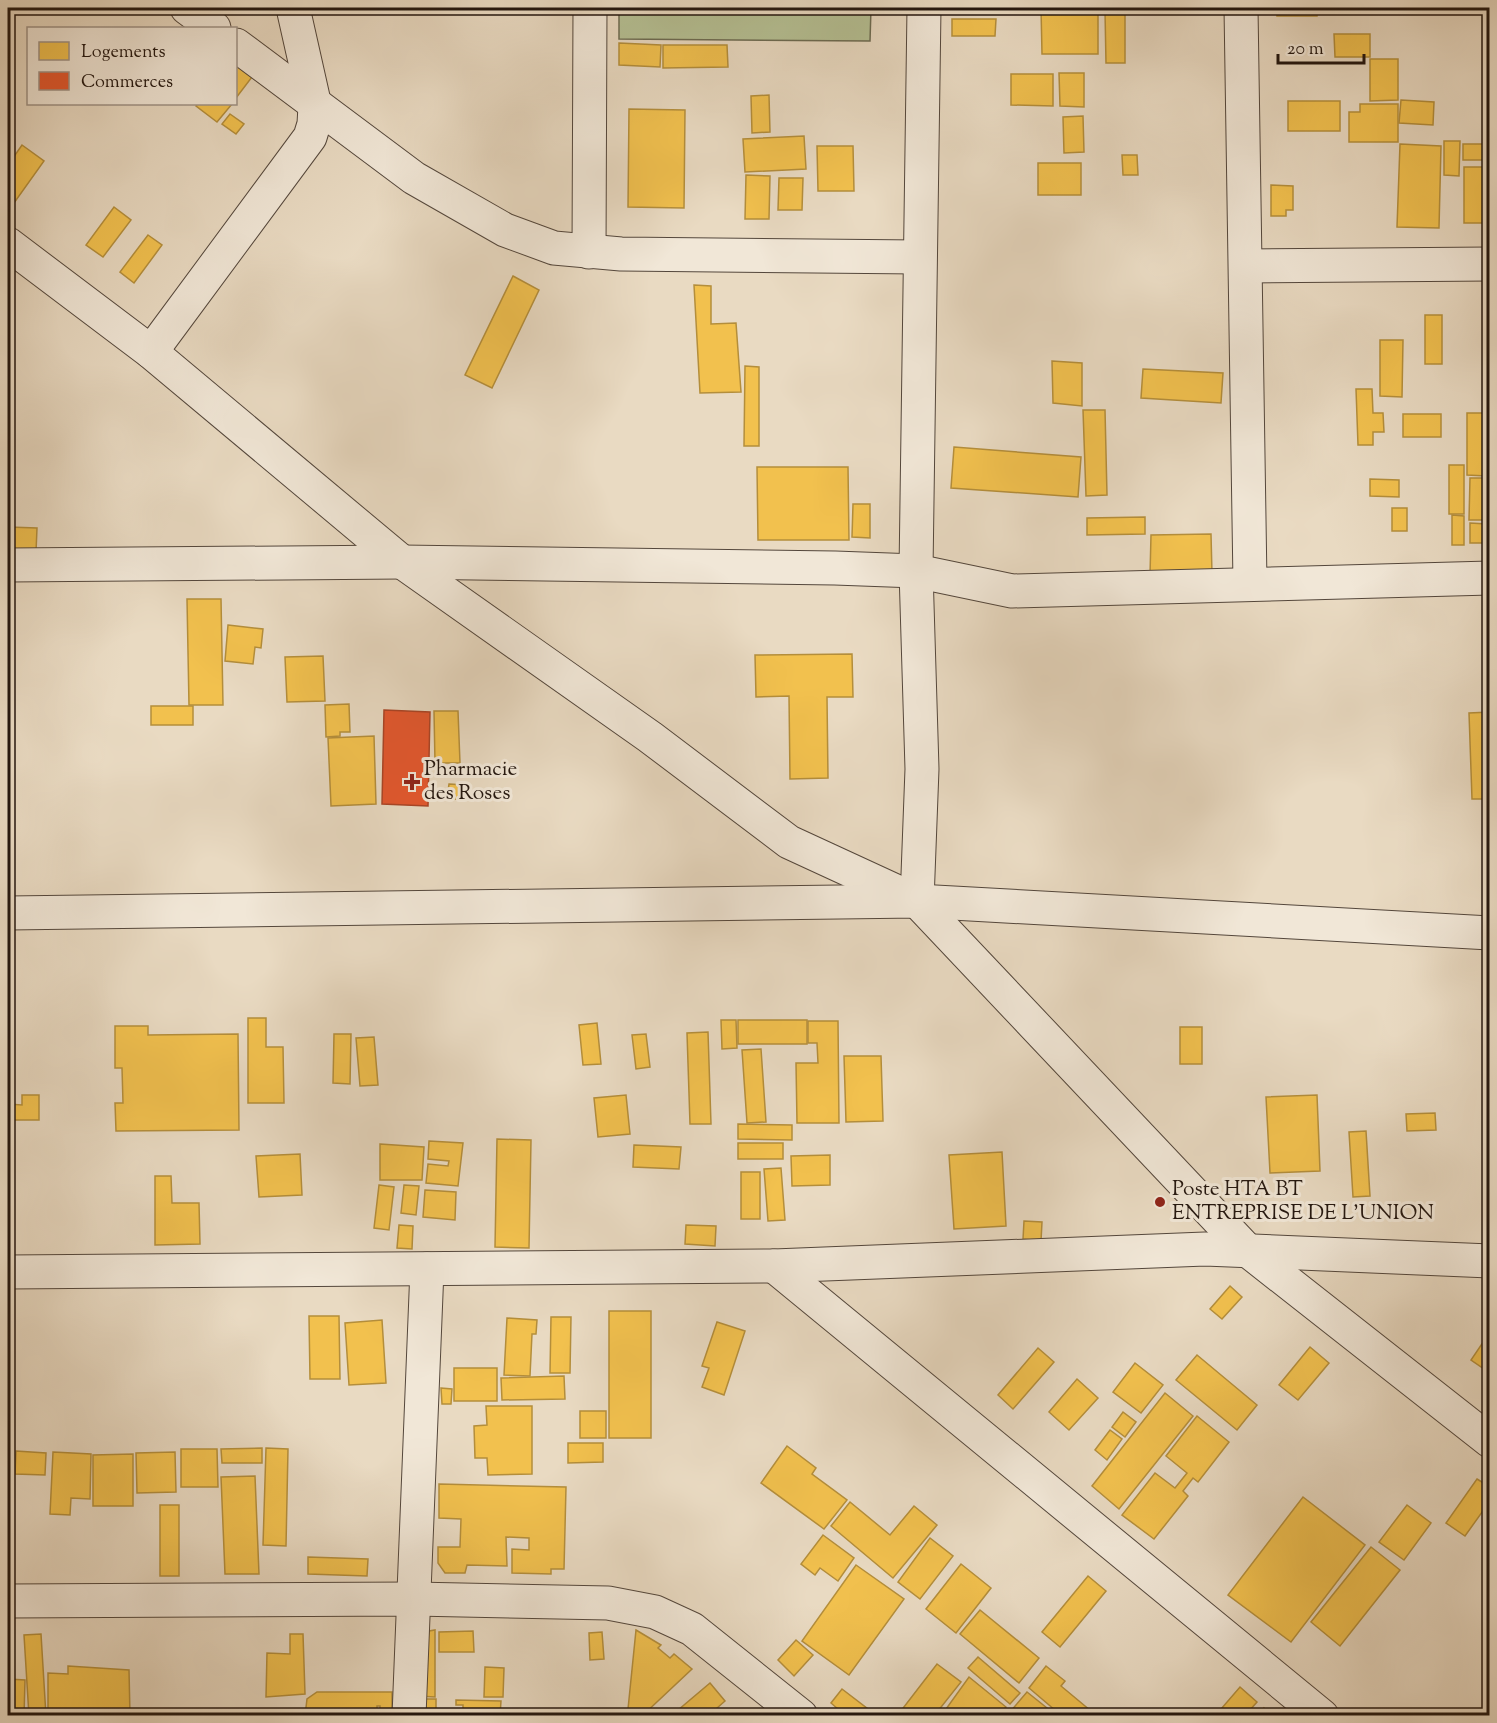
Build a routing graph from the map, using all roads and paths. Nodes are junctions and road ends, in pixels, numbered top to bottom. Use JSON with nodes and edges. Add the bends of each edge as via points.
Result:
{"nodes":[{"id":1,"x":187,"y":8,"type":"edge"},
{"id":2,"x":293,"y":8,"type":"edge"},
{"id":3,"x":590,"y":8,"type":"edge"},
{"id":4,"x":924,"y":8,"type":"edge"},
{"id":5,"x":1241,"y":8,"type":"edge"},
{"id":6,"x":213,"y":27,"type":"edge"},
{"id":7,"x":237,"y":46,"type":"edge"},
{"id":8,"x":315,"y":106,"type":"junction"},
{"id":9,"x":8,"y":244,"type":"edge"},
{"id":10,"x":589,"y":252,"type":"junction"},
{"id":11,"x":919,"y":257,"type":"junction"},
{"id":12,"x":1490,"y":264,"type":"edge"},
{"id":13,"x":1246,"y":266,"type":"junction"},
{"id":14,"x":151,"y":352,"type":"junction"},
{"id":15,"x":402,"y":562,"type":"junction"},
{"id":16,"x":8,"y":565,"type":"edge"},
{"id":17,"x":916,"y":571,"type":"junction"},
{"id":18,"x":1490,"y":578,"type":"edge"},
{"id":19,"x":1250,"y":584,"type":"junction"},
{"id":20,"x":917,"y":901,"type":"junction"},
{"id":21,"x":8,"y":913,"type":"edge"},
{"id":22,"x":1490,"y":933,"type":"edge"},
{"id":23,"x":1247,"y":1250,"type":"junction"},
{"id":24,"x":1490,"y":1261,"type":"edge"},
{"id":25,"x":774,"y":1266,"type":"junction"},
{"id":26,"x":427,"y":1269,"type":"junction"},
{"id":27,"x":8,"y":1272,"type":"edge"},
{"id":28,"x":1490,"y":1441,"type":"edge"},
{"id":29,"x":414,"y":1599,"type":"junction"},
{"id":30,"x":8,"y":1601,"type":"edge"},
{"id":31,"x":409,"y":1716,"type":"edge"},
{"id":32,"x":801,"y":1716,"type":"edge"},
{"id":33,"x":1322,"y":1716,"type":"edge"}],
"edges":[{"from":1,"to":6,"type":"street"},
{"from":2,"to":8,"type":"street"},
{"from":3,"to":10,"type":"street"},
{"from":4,"to":11,"type":"street"},
{"from":5,"to":13,"type":"street"},
{"from":7,"to":8,"type":"street"},
{"from":8,"to":10,"type":"street","via":[[414,178],[505,230],[554,248]]},
{"from":8,"to":14,"type":"street","via":[[310,137]]},
{"from":9,"to":14,"type":"street"},
{"from":10,"to":11,"type":"street"},
{"from":11,"to":17,"type":"street"},
{"from":12,"to":13,"type":"street"},
{"from":13,"to":19,"type":"street"},
{"from":14,"to":15,"type":"street"},
{"from":15,"to":16,"type":"street"},
{"from":15,"to":17,"type":"street"},
{"from":15,"to":20,"type":"street","via":[[650,737],[789,842]]},
{"from":17,"to":19,"type":"street","via":[[1012,591]]},
{"from":17,"to":20,"type":"street","via":[[922,769]]},
{"from":18,"to":19,"type":"street"},
{"from":20,"to":21,"type":"street"},
{"from":20,"to":22,"type":"street"},
{"from":20,"to":23,"type":"street"},
{"from":23,"to":24,"type":"street"},
{"from":23,"to":25,"type":"street"},
{"from":23,"to":28,"type":"street"},
{"from":25,"to":26,"type":"street"},
{"from":25,"to":33,"type":"street"},
{"from":26,"to":27,"type":"street"},
{"from":26,"to":29,"type":"street"},
{"from":29,"to":30,"type":"street"},
{"from":29,"to":31,"type":"street"},
{"from":29,"to":32,"type":"street","via":[[608,1603],[655,1612],[692,1629]]}]}
